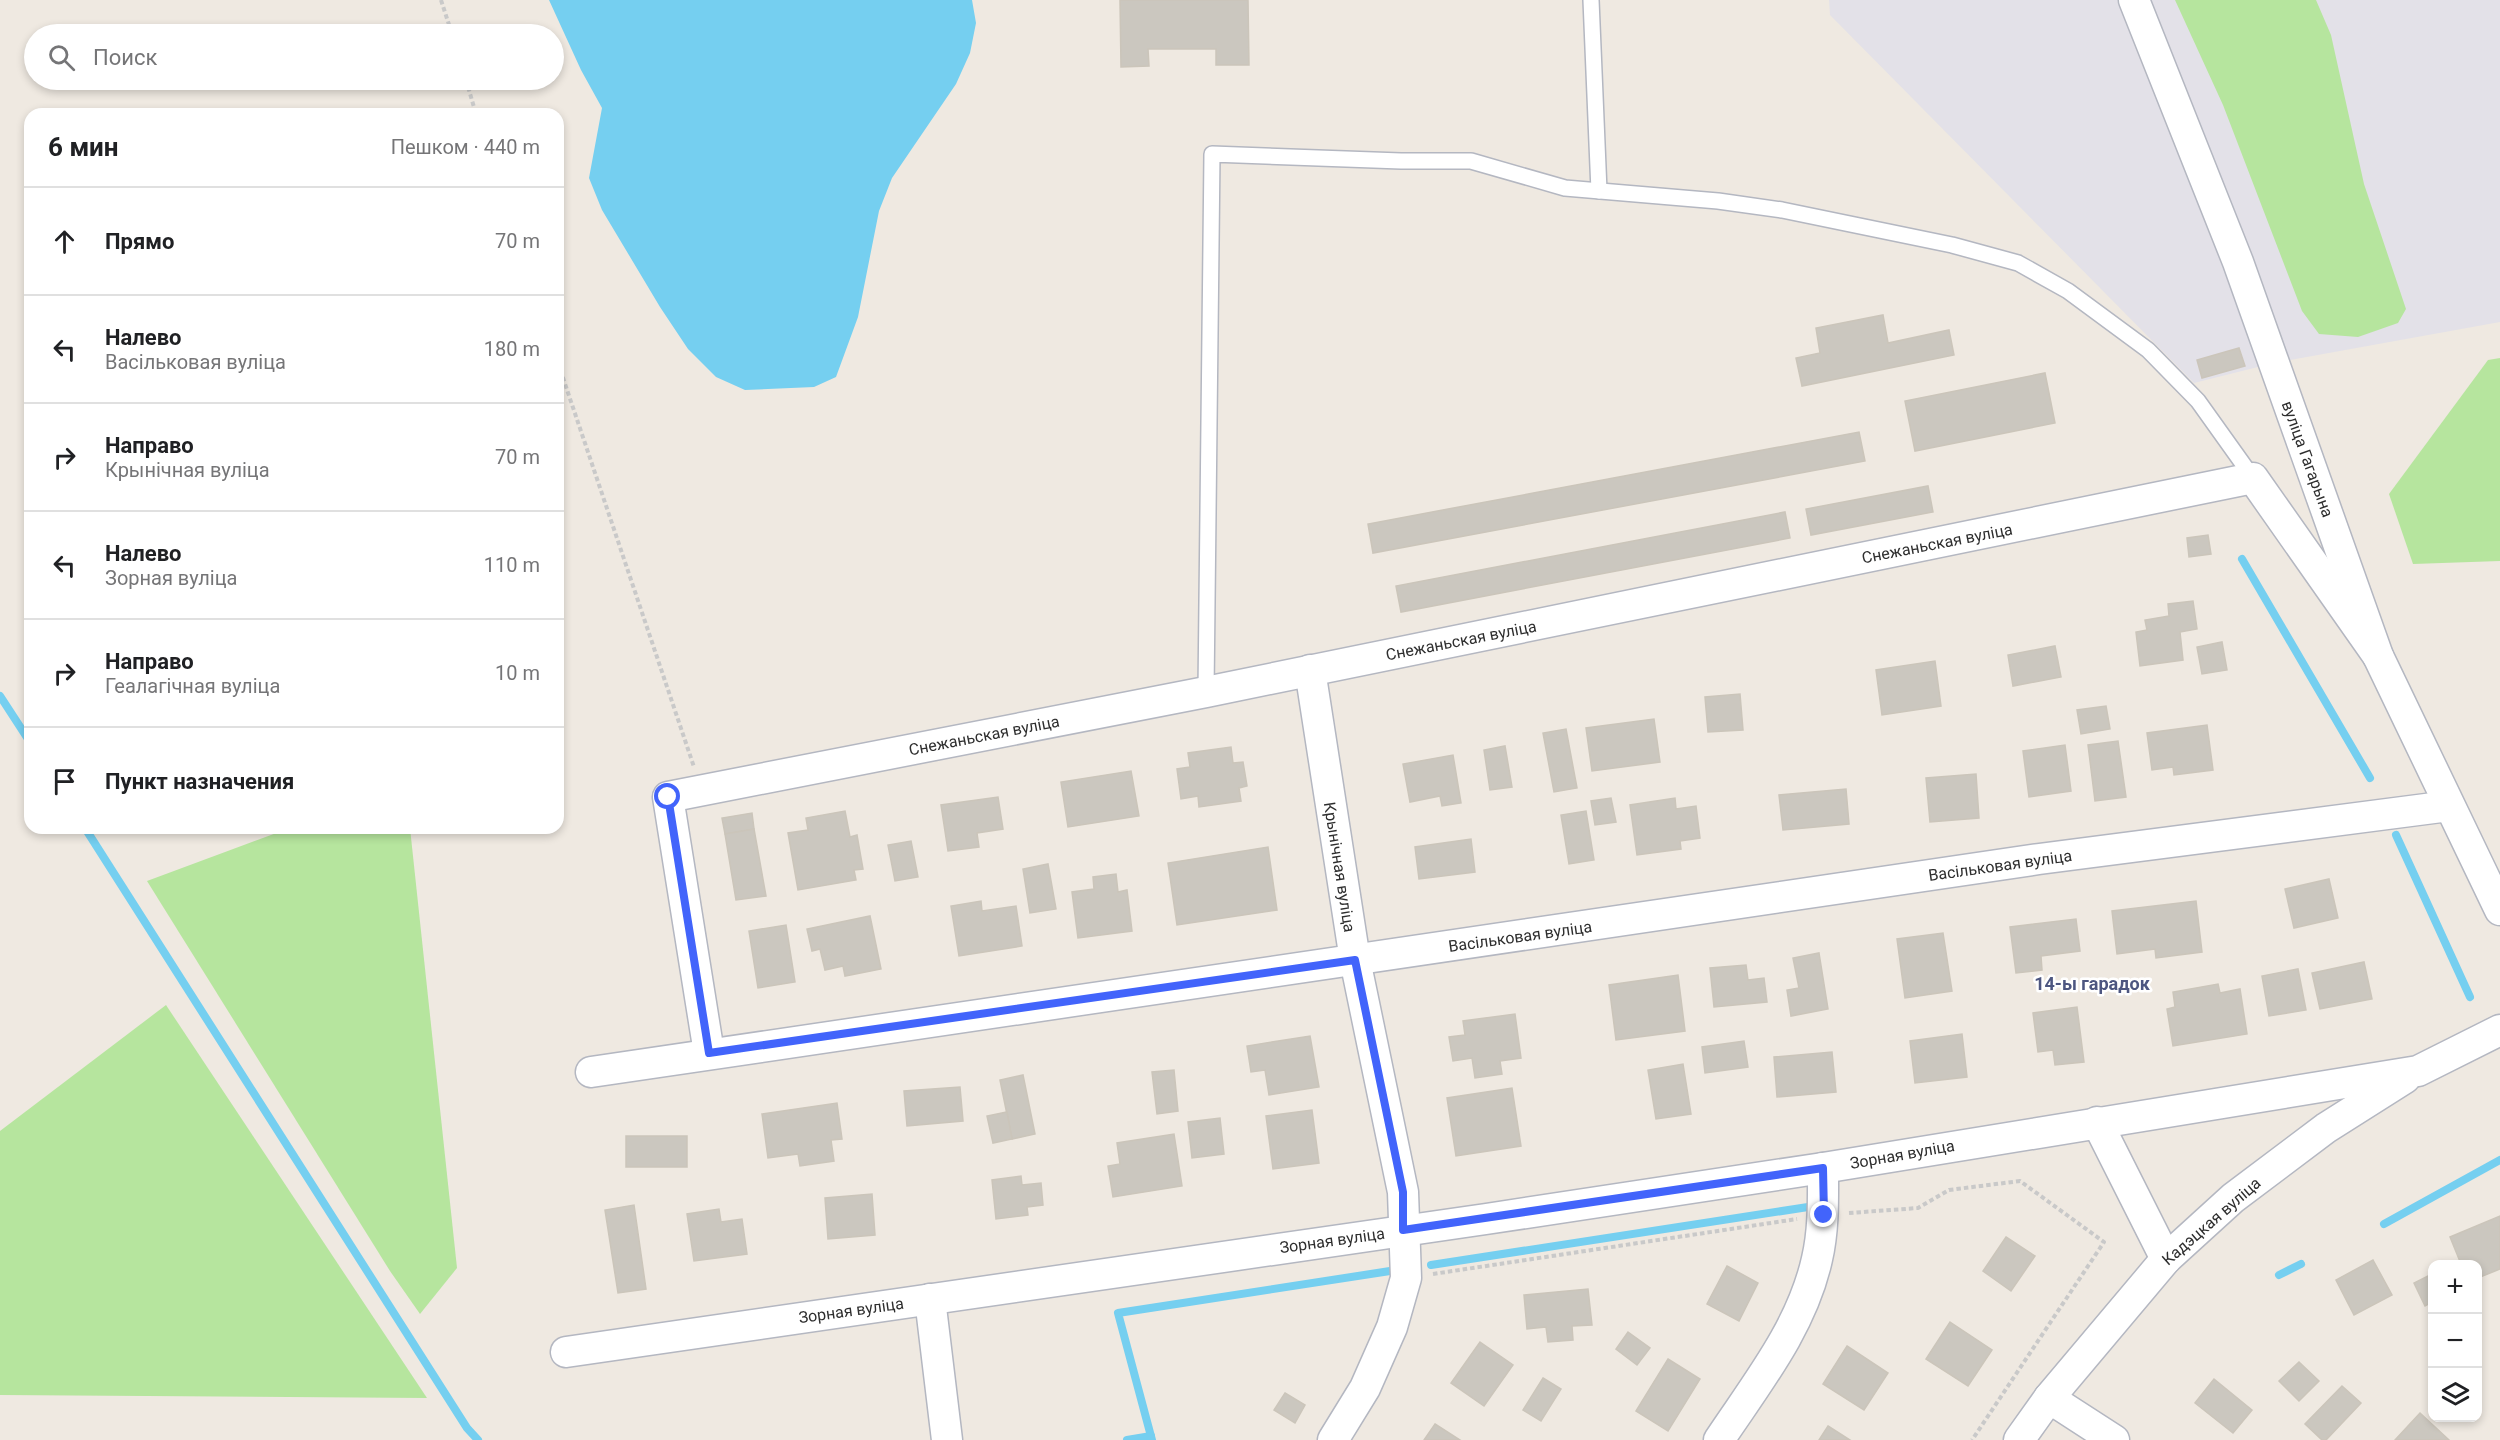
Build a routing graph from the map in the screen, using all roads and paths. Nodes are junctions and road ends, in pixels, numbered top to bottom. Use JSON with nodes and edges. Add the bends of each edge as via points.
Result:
{"nodes":[{"id":1,"x":441,"y":0,"type":"edge"},
{"id":2,"x":1591,"y":0,"type":"edge"},
{"id":3,"x":2134,"y":0,"type":"edge"},
{"id":4,"x":449,"y":24,"type":"edge"},
{"id":5,"x":469,"y":90,"type":"edge"},
{"id":6,"x":474,"y":108,"type":"edge"},
{"id":7,"x":1599,"y":191,"type":"junction"},
{"id":8,"x":564,"y":381,"type":"edge"},
{"id":9,"x":2253,"y":478,"type":"junction"},
{"id":10,"x":2378,"y":656,"type":"junction"},
{"id":11,"x":1310,"y":670,"type":"junction"},
{"id":12,"x":1206,"y":692,"type":"junction"},
{"id":13,"x":702,"y":790,"type":"junction"},
{"id":14,"x":2449,"y":806,"type":"junction"},
{"id":15,"x":2500,"y":910,"type":"edge"},
{"id":16,"x":1355,"y":960,"type":"junction"},
{"id":17,"x":2500,"y":1030,"type":"edge"},
{"id":18,"x":709,"y":1053,"type":"junction"},
{"id":19,"x":2418,"y":1071,"type":"junction"},
{"id":20,"x":591,"y":1072,"type":"dead end"},
{"id":21,"x":2097,"y":1122,"type":"junction"},
{"id":22,"x":1823,"y":1168,"type":"junction"},
{"id":23,"x":1403,"y":1230,"type":"junction"},
{"id":24,"x":2166,"y":1258,"type":"junction"},
{"id":25,"x":930,"y":1299,"type":"junction"},
{"id":26,"x":566,"y":1352,"type":"dead end"},
{"id":27,"x":2049,"y":1398,"type":"junction"},
{"id":28,"x":947,"y":1440,"type":"edge"},
{"id":29,"x":1333,"y":1440,"type":"edge"},
{"id":30,"x":1719,"y":1440,"type":"edge"},
{"id":31,"x":2019,"y":1440,"type":"edge"},
{"id":32,"x":2114,"y":1440,"type":"edge"}],
"edges":[{"from":1,"to":4,"type":"path"},
{"from":2,"to":7,"type":"lane"},
{"from":3,"to":10,"type":"street","name":"вуліца Гагарына","via":[[2238,262]]},
{"from":5,"to":6,"type":"path"},
{"from":7,"to":9,"type":"lane","via":[[1782,210],[1952,245],[2018,263],[2068,291],[2148,350],[2198,401]]},
{"from":7,"to":12,"type":"lane","via":[[1565,188],[1471,161],[1212,154]]},
{"from":8,"to":13,"type":"path"},
{"from":9,"to":10,"type":"street"},
{"from":9,"to":11,"type":"street","name":"Снежаньская вуліца"},
{"from":10,"to":14,"type":"street","name":"вуліца Гагарына"},
{"from":11,"to":12,"type":"street","name":"Снежаньская вуліца"},
{"from":11,"to":16,"type":"street","name":"Крынічная вуліца"},
{"from":12,"to":13,"type":"street","name":"Снежаньская вуліца"},
{"from":13,"to":18,"type":"street","name":"Снежаньская вуліца","via":[[668,797]]},
{"from":14,"to":15,"type":"street","name":"вуліца Гагарына"},
{"from":14,"to":16,"type":"street","name":"Васільковая вуліца","via":[[2039,859]]},
{"from":16,"to":18,"type":"street","name":"Васільковая вуліца"},
{"from":16,"to":23,"type":"street","name":"Крынічная вуліца","via":[[1403,1192]]},
{"from":17,"to":19,"type":"street","name":"Зорная вуліца"},
{"from":18,"to":20,"type":"street","name":"Васільковая вуліца"},
{"from":19,"to":21,"type":"street","name":"Зорная вуліца"},
{"from":19,"to":24,"type":"street","name":"Кадэцкая вуліца","via":[[2326,1128],[2233,1198]]},
{"from":21,"to":22,"type":"street","name":"Зорная вуліца"},
{"from":21,"to":24,"type":"street"},
{"from":22,"to":23,"type":"street","name":"Зорная вуліца"},
{"from":22,"to":30,"type":"street","via":[[1824,1215],[1818,1258],[1807,1294],[1791,1331]]},
{"from":23,"to":25,"type":"street","name":"Зорная вуліца"},
{"from":23,"to":29,"type":"street","name":"Крынічная вуліца","via":[[1406,1278],[1392,1327],[1365,1388]]},
{"from":24,"to":27,"type":"street","name":"Кадэцкая вуліца"},
{"from":25,"to":26,"type":"street","name":"Зорная вуліца"},
{"from":25,"to":28,"type":"street"},
{"from":27,"to":31,"type":"street","name":"Кадэцкая вуліца"},
{"from":27,"to":32,"type":"street"}]}
